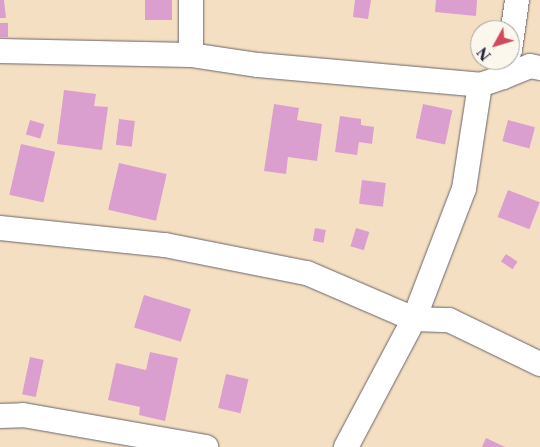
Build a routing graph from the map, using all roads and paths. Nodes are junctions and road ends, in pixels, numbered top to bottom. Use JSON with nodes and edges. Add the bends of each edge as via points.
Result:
{"nodes":[{"id":1,"x":191,"y":0,"type":"edge"},
{"id":2,"x":517,"y":0,"type":"edge"},
{"id":3,"x":514,"y":20,"type":"edge"},
{"id":4,"x":0,"y":51,"type":"edge"},
{"id":5,"x":191,"y":55,"type":"junction"},
{"id":6,"x":520,"y":67,"type":"edge"},
{"id":7,"x":540,"y":68,"type":"edge"},
{"id":8,"x":504,"y":70,"type":"edge"},
{"id":9,"x":480,"y":85,"type":"junction"},
{"id":10,"x":0,"y":228,"type":"edge"},
{"id":11,"x":414,"y":319,"type":"junction"},
{"id":12,"x":540,"y":364,"type":"edge"},
{"id":13,"x":0,"y":416,"type":"edge"},
{"id":14,"x":206,"y":447,"type":"edge"},
{"id":15,"x":346,"y":447,"type":"edge"}],
"edges":[{"from":1,"to":5,"type":"street"},
{"from":2,"to":3,"type":"street"},
{"from":4,"to":5,"type":"street"},
{"from":5,"to":9,"type":"street","via":[[258,65]]},
{"from":6,"to":7,"type":"street"},
{"from":8,"to":9,"type":"street"},
{"from":9,"to":11,"type":"street","via":[[464,189]]},
{"from":10,"to":11,"type":"street","via":[[165,245],[307,272]]},
{"from":11,"to":12,"type":"street","via":[[449,320]]},
{"from":11,"to":15,"type":"street"},
{"from":13,"to":14,"type":"street","via":[[23,416]]}]}
